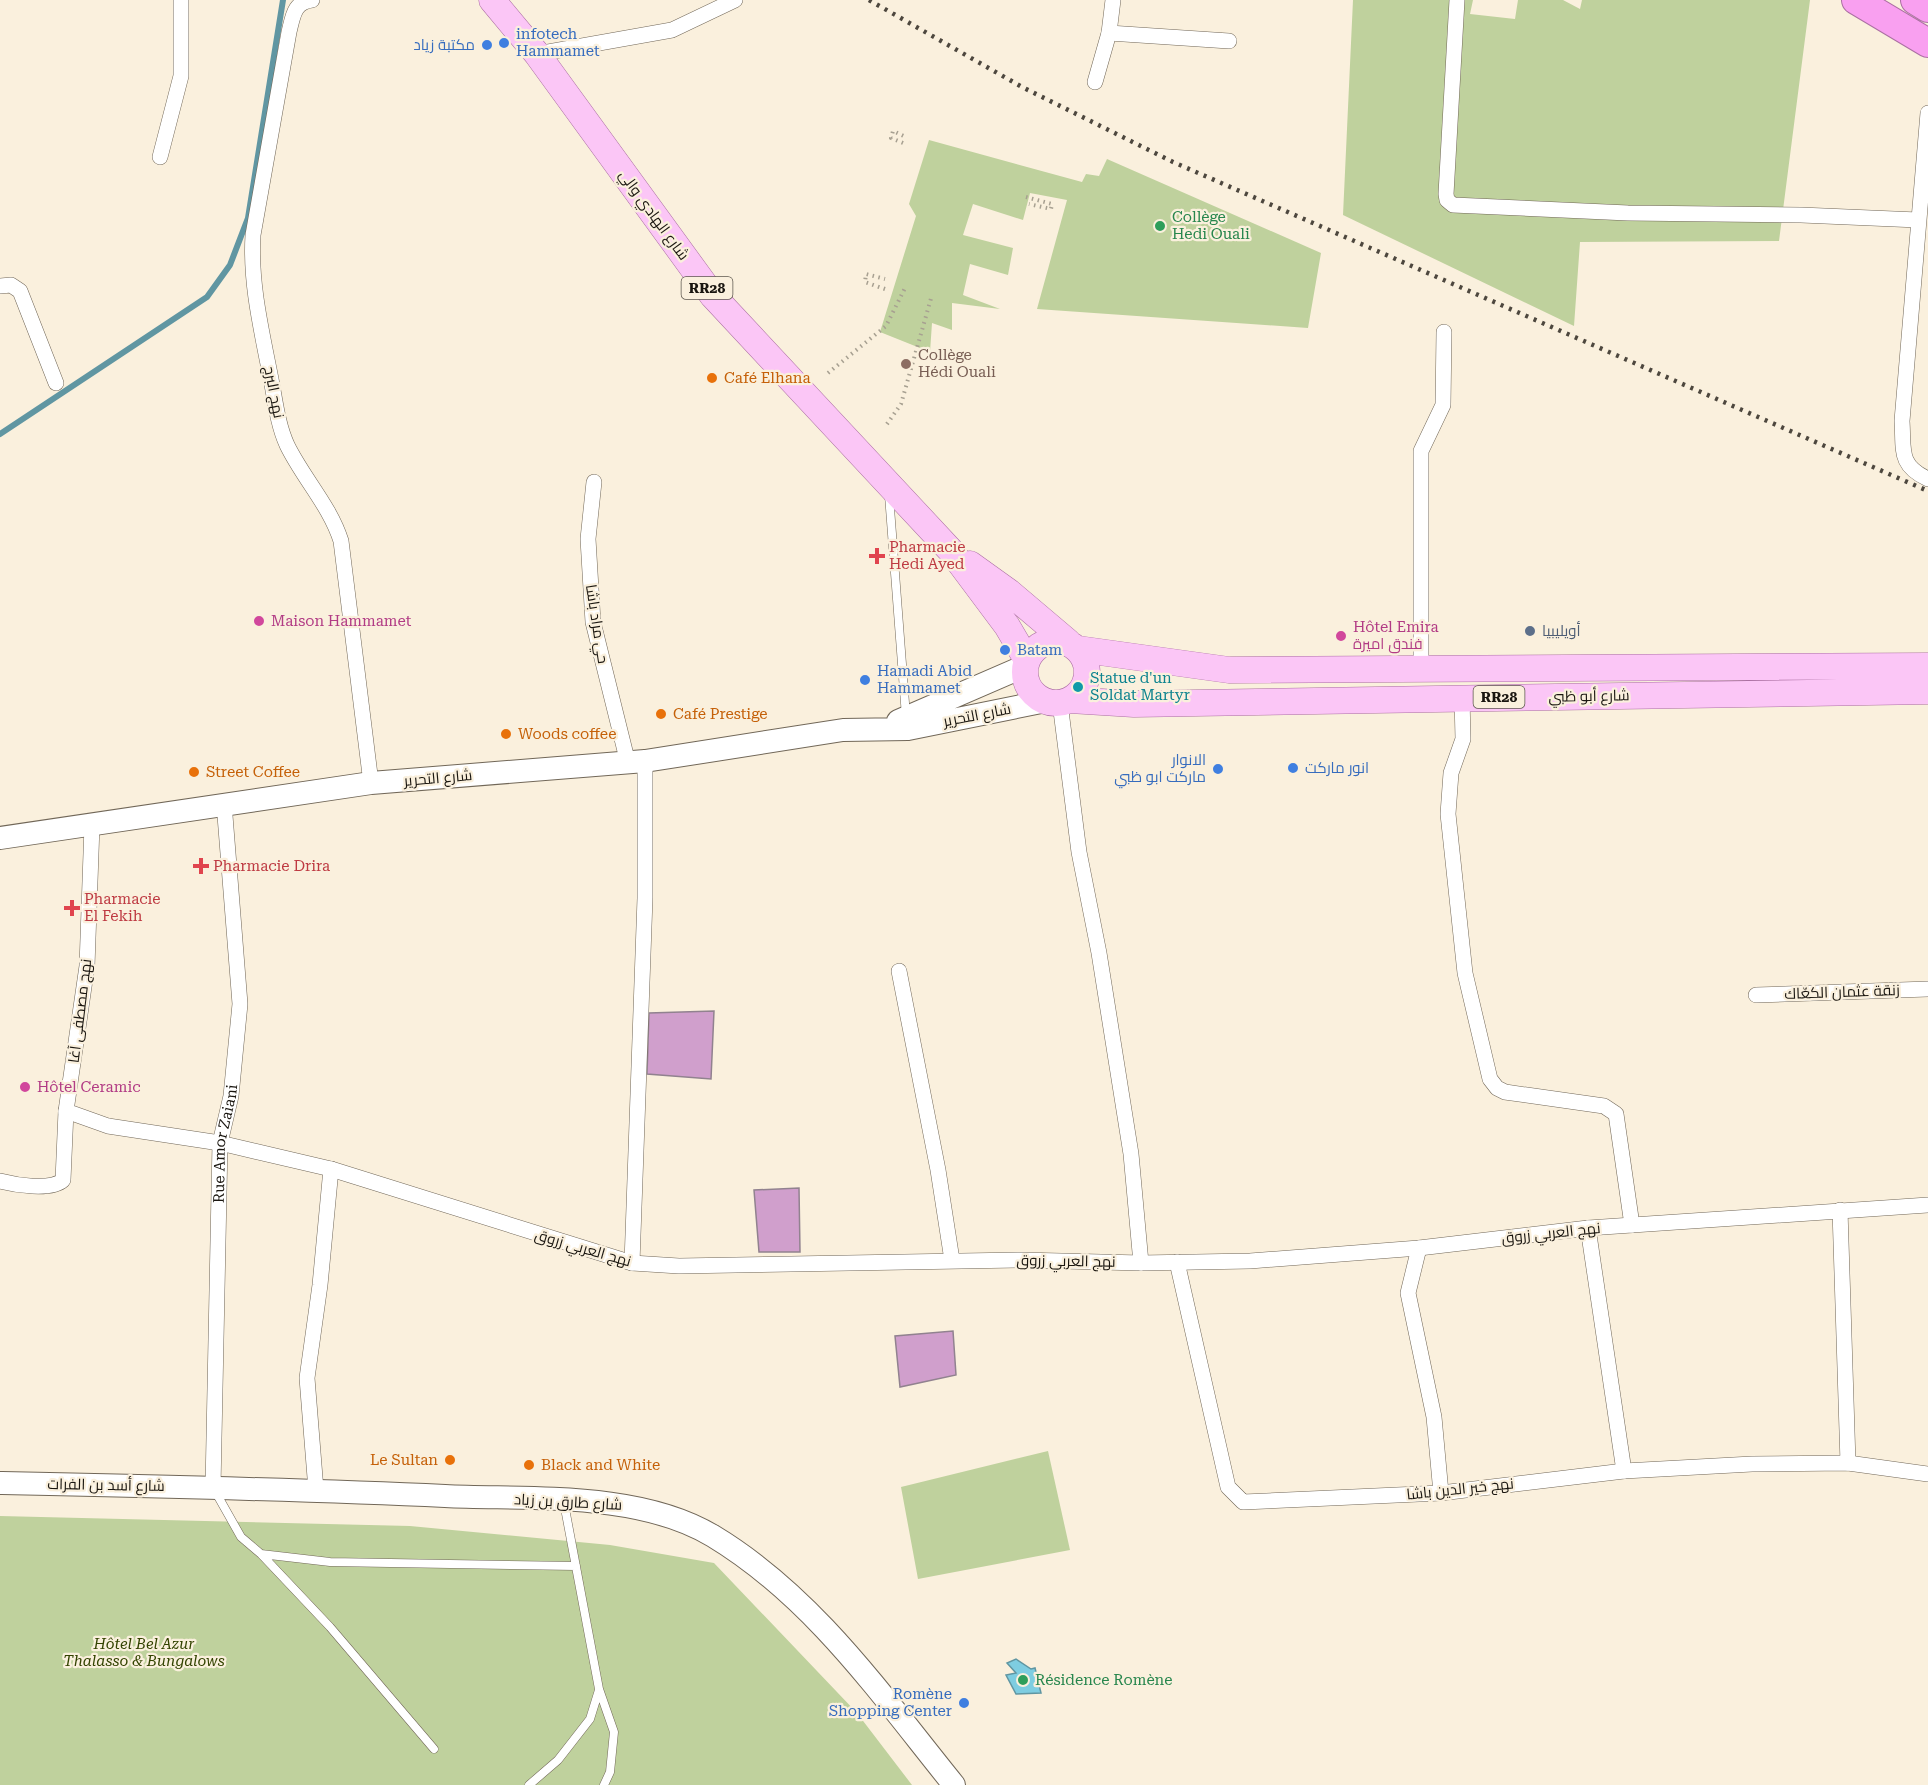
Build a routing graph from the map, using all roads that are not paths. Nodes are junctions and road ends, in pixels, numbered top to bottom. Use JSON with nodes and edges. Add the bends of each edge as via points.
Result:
{"nodes":[{"id":1,"x":181,"y":0,"type":"edge"},
{"id":2,"x":312,"y":0,"type":"edge"},
{"id":3,"x":492,"y":0,"type":"edge"},
{"id":4,"x":735,"y":0,"type":"edge"},
{"id":5,"x":1113,"y":0,"type":"edge"},
{"id":6,"x":1457,"y":0,"type":"edge"},
{"id":7,"x":1856,"y":0,"type":"edge"},
{"id":8,"x":1915,"y":0,"type":"edge"},
{"id":9,"x":1928,"y":8,"type":"edge"},
{"id":10,"x":1109,"y":33,"type":"junction"},
{"id":11,"x":1229,"y":41,"type":"dead end"},
{"id":12,"x":1928,"y":43,"type":"edge"},
{"id":13,"x":537,"y":54,"type":"junction"},
{"id":14,"x":1095,"y":82,"type":"dead end"},
{"id":15,"x":1928,"y":113,"type":"edge"},
{"id":16,"x":160,"y":158,"type":"dead end"},
{"id":17,"x":1918,"y":220,"type":"junction"},
{"id":18,"x":0,"y":286,"type":"edge"},
{"id":19,"x":1444,"y":332,"type":"dead end"},
{"id":20,"x":56,"y":383,"type":"dead end"},
{"id":21,"x":1928,"y":478,"type":"edge"},
{"id":22,"x":594,"y":482,"type":"dead end"},
{"id":23,"x":888,"y":484,"type":"junction"},
{"id":24,"x":951,"y":551,"type":"junction"},
{"id":25,"x":1073,"y":646,"type":"junction"},
{"id":26,"x":1026,"y":663,"type":"junction"},
{"id":27,"x":1928,"y":666,"type":"edge"},
{"id":28,"x":1555,"y":669,"type":"junction"},
{"id":29,"x":1421,"y":670,"type":"junction"},
{"id":30,"x":1928,"y":691,"type":"edge"},
{"id":31,"x":1556,"y":696,"type":"junction"},
{"id":32,"x":1462,"y":698,"type":"junction"},
{"id":33,"x":1058,"y":701,"type":"junction"},
{"id":34,"x":907,"y":723,"type":"junction"},
{"id":35,"x":637,"y":762,"type":"junction"},
{"id":36,"x":371,"y":783,"type":"junction"},
{"id":37,"x":224,"y":803,"type":"junction"},
{"id":38,"x":92,"y":825,"type":"junction"},
{"id":39,"x":0,"y":838,"type":"edge"},
{"id":40,"x":899,"y":971,"type":"dead end"},
{"id":41,"x":1928,"y":989,"type":"edge"},
{"id":42,"x":1756,"y":995,"type":"dead end"},
{"id":43,"x":66,"y":1111,"type":"junction"},
{"id":44,"x":220,"y":1143,"type":"junction"},
{"id":45,"x":331,"y":1169,"type":"junction"},
{"id":46,"x":0,"y":1181,"type":"edge"},
{"id":47,"x":1928,"y":1204,"type":"edge"},
{"id":48,"x":1840,"y":1210,"type":"junction"},
{"id":49,"x":1632,"y":1225,"type":"junction"},
{"id":50,"x":1588,"y":1228,"type":"junction"},
{"id":51,"x":1419,"y":1248,"type":"junction"},
{"id":52,"x":952,"y":1260,"type":"junction"},
{"id":53,"x":1177,"y":1262,"type":"junction"},
{"id":54,"x":632,"y":1263,"type":"junction"},
{"id":55,"x":1141,"y":1263,"type":"junction"},
{"id":56,"x":1848,"y":1463,"type":"junction"},
{"id":57,"x":1624,"y":1471,"type":"junction"},
{"id":58,"x":1928,"y":1474,"type":"edge"},
{"id":59,"x":0,"y":1483,"type":"edge"},
{"id":60,"x":213,"y":1487,"type":"junction"},
{"id":61,"x":316,"y":1490,"type":"junction"},
{"id":62,"x":1441,"y":1493,"type":"junction"},
{"id":63,"x":564,"y":1501,"type":"junction"},
{"id":64,"x":261,"y":1554,"type":"junction"},
{"id":65,"x":576,"y":1566,"type":"junction"},
{"id":66,"x":599,"y":1689,"type":"junction"},
{"id":67,"x":434,"y":1749,"type":"dead end"},
{"id":68,"x":529,"y":1785,"type":"edge"},
{"id":69,"x":604,"y":1785,"type":"edge"},
{"id":70,"x":954,"y":1785,"type":"edge"}],
"edges":[{"from":1,"to":16,"type":"street","via":[[181,76]]},
{"from":2,"to":36,"type":"street","name":"نهج البرج","via":[[297,6],[289,32],[251,262],[281,431],[341,541]]},
{"from":3,"to":13,"type":"main road","name":"شارع الهادي والي","number":"RR28"},
{"from":4,"to":13,"type":"street","via":[[672,30]]},
{"from":5,"to":10,"type":"street"},
{"from":6,"to":17,"type":"street","via":[[1446,194],[1453,205]]},
{"from":7,"to":12,"type":"highway"},
{"from":8,"to":9,"type":"highway"},
{"from":10,"to":11,"type":"street"},
{"from":10,"to":14,"type":"street"},
{"from":13,"to":23,"type":"main road","name":"شارع الهادي والي","number":"RR28","via":[[713,296]]},
{"from":15,"to":17,"type":"street"},
{"from":17,"to":21,"type":"street","via":[[1902,421],[1905,461],[1910,469]]},
{"from":18,"to":20,"type":"street","via":[[11,285],[20,291]]},
{"from":19,"to":29,"type":"street","via":[[1443,405],[1421,451]]},
{"from":22,"to":35,"type":"street","name":"حي مراد باشا","via":[[588,539],[593,622]]},
{"from":23,"to":24,"type":"main road","name":"شارع الهادي والي","number":"RR28"},
{"from":23,"to":34,"type":"lane"},
{"from":24,"to":25,"type":"main road","name":"شارع الهادي والي","number":"RR28","via":[[1009,592]]},
{"from":24,"to":26,"type":"main road","name":"شارع الهادي والي","number":"RR28","via":[[1006,626]]},
{"from":25,"to":26,"type":"main road","number":"RR28","via":[[1056,640],[1044,643],[1033,650]]},
{"from":25,"to":29,"type":"main road","name":"شارع أبو ظبي","number":"RR28","via":[[1229,669]]},
{"from":25,"to":33,"type":"main road","via":[[1086,665],[1086,683],[1080,693]]},
{"from":26,"to":33,"type":"main road","number":"RR28","via":[[1029,687]]},
{"from":26,"to":34,"type":"street","name":"شارع التحرير"},
{"from":27,"to":28,"type":"main road","name":"شارع أبو ظبي","number":"RR28"},
{"from":28,"to":29,"type":"main road","name":"شارع أبو ظبي","number":"RR28"},
{"from":28,"to":31,"type":"main road"},
{"from":30,"to":31,"type":"main road","name":"شارع أبو ظبي","number":"RR28"},
{"from":31,"to":32,"type":"main road","name":"شارع أبو ظبي","number":"RR28"},
{"from":32,"to":33,"type":"main road","name":"شارع أبو ظبي","number":"RR28","via":[[1134,704]]},
{"from":32,"to":49,"type":"street","via":[[1463,739],[1451,772],[1448,814],[1465,973],[1490,1079],[1505,1092],[1613,1110]]},
{"from":33,"to":34,"type":"street","name":"شارع التحرير"},
{"from":33,"to":55,"type":"street","via":[[1079,852],[1131,1154]]},
{"from":34,"to":35,"type":"street","name":"شارع التحرير"},
{"from":35,"to":36,"type":"street","name":"شارع التحرير"},
{"from":35,"to":54,"type":"street","name":"حي مراد باشا","via":[[645,887]]},
{"from":36,"to":37,"type":"street","name":"شارع التحرير"},
{"from":37,"to":38,"type":"street","name":"شارع التحرير"},
{"from":37,"to":44,"type":"street","name":"Rue Amor Zaiani","via":[[240,1004],[231,1096]]},
{"from":38,"to":39,"type":"street","name":"شارع التحرير"},
{"from":38,"to":43,"type":"street","name":"نهج مصطفى آغا","via":[[87,966]]},
{"from":40,"to":52,"type":"street"},
{"from":41,"to":42,"type":"street","name":"زنقة عثمان الكعّاك"},
{"from":43,"to":44,"type":"street","via":[[130,1131]]},
{"from":43,"to":46,"type":"street","name":"نهج مصطفى آغا","via":[[63,1180],[56,1184],[19,1186]]},
{"from":44,"to":45,"type":"street","name":"نهج العربي زروق"},
{"from":44,"to":60,"type":"street","name":"Rue Amor Zaiani"},
{"from":45,"to":54,"type":"street","name":"نهج العربي زروق"},
{"from":45,"to":61,"type":"street","via":[[307,1378]]},
{"from":47,"to":48,"type":"street","name":"نهج العربي زروق"},
{"from":48,"to":49,"type":"street","name":"نهج العربي زروق"},
{"from":48,"to":56,"type":"street"},
{"from":49,"to":50,"type":"street","name":"نهج العربي زروق"},
{"from":50,"to":51,"type":"street","name":"نهج العربي زروق"},
{"from":50,"to":57,"type":"street"},
{"from":51,"to":53,"type":"street","name":"نهج العربي زروق","via":[[1250,1261]]},
{"from":51,"to":62,"type":"street","via":[[1408,1293],[1434,1417]]},
{"from":52,"to":54,"type":"street","name":"نهج العربي زروق","via":[[680,1266]]},
{"from":52,"to":55,"type":"street","name":"نهج العربي زروق"},
{"from":53,"to":55,"type":"street","name":"نهج العربي زروق"},
{"from":53,"to":62,"type":"street","name":"نهج خير الدين باشا","via":[[1228,1487],[1237,1499],[1248,1504]]},
{"from":56,"to":57,"type":"street","name":"نهج خير الدين باشا"},
{"from":56,"to":58,"type":"street","name":"نهج خير الدين باشا"},
{"from":57,"to":62,"type":"street","name":"نهج خير الدين باشا"},
{"from":59,"to":60,"type":"street","name":"شارع أسد بن الفرات"},
{"from":60,"to":61,"type":"street","name":"شارع طارق بن زياد"},
{"from":60,"to":64,"type":"lane","via":[[241,1537]]},
{"from":61,"to":63,"type":"street","name":"شارع طارق بن زياد"},
{"from":63,"to":65,"type":"lane"},
{"from":63,"to":70,"type":"street","name":"شارع طارق بن زياد","via":[[628,1505],[664,1516],[711,1535],[780,1585],[828,1630]]},
{"from":64,"to":65,"type":"lane","via":[[330,1562]]},
{"from":64,"to":67,"type":"lane","via":[[330,1627]]},
{"from":65,"to":66,"type":"lane"},
{"from":66,"to":68,"type":"lane","via":[[591,1719],[558,1760]]},
{"from":66,"to":69,"type":"lane","via":[[615,1732],[610,1772]]}]}
